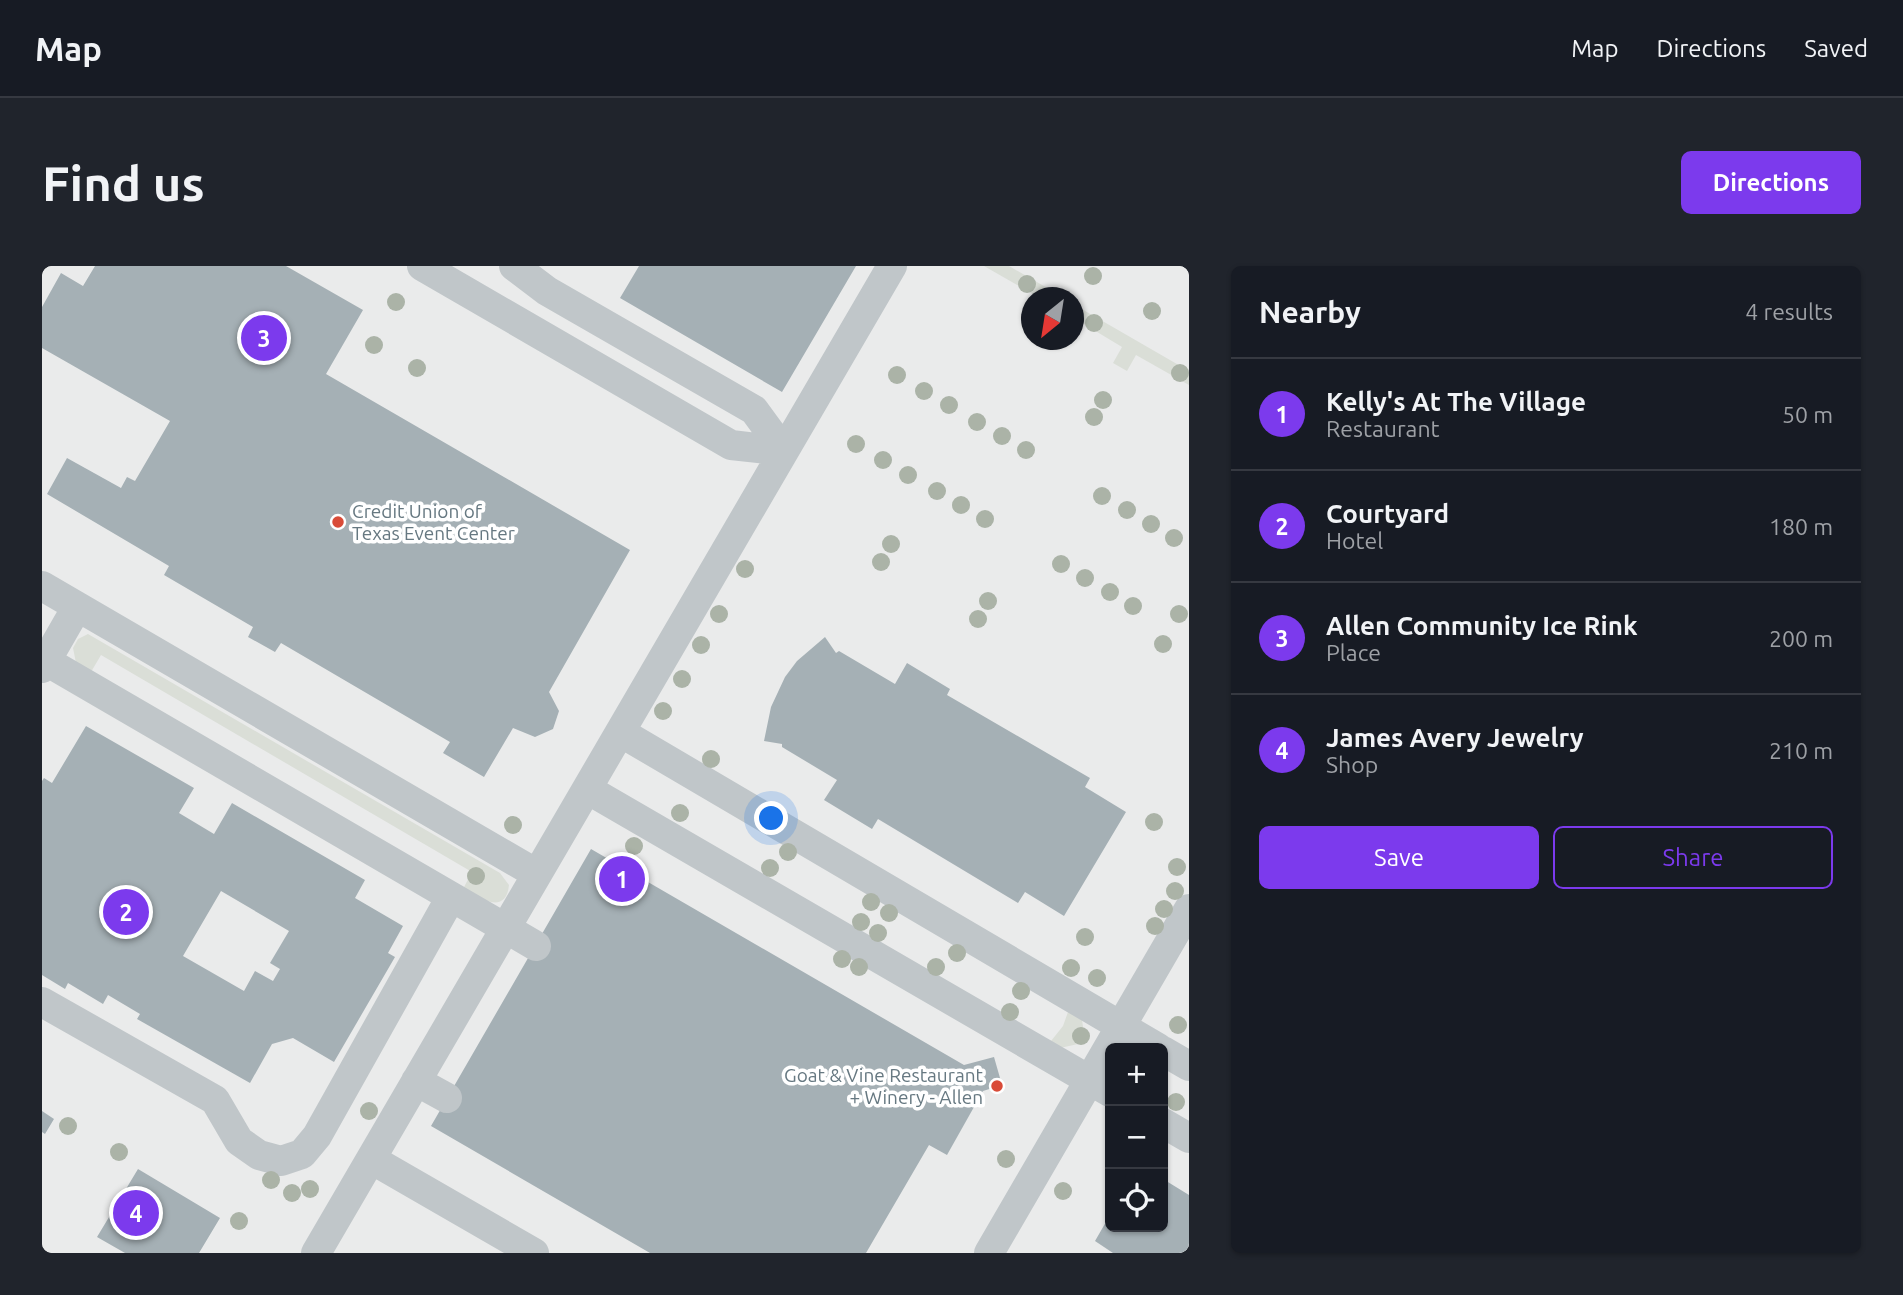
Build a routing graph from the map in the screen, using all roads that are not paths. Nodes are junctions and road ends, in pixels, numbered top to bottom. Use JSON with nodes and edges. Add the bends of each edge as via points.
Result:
{"nodes":[{"id":1,"x":422,"y":266,"type":"edge"},
{"id":2,"x":514,"y":266,"type":"edge"},
{"id":3,"x":892,"y":266,"type":"edge"},
{"id":4,"x":784,"y":451,"type":"junction"},
{"id":5,"x":42,"y":586,"type":"edge"},
{"id":6,"x":77,"y":607,"type":"junction"},
{"id":7,"x":44,"y":665,"type":"edge"},
{"id":8,"x":620,"y":732,"type":"junction"},
{"id":9,"x":587,"y":789,"type":"junction"},
{"id":10,"x":537,"y":874,"type":"junction"},
{"id":11,"x":451,"y":897,"type":"junction"},
{"id":12,"x":1189,"y":909,"type":"edge"},
{"id":13,"x":505,"y":929,"type":"junction"},
{"id":14,"x":536,"y":946,"type":"dead end"},
{"id":15,"x":42,"y":1002,"type":"edge"},
{"id":16,"x":1121,"y":1026,"type":"junction"},
{"id":17,"x":1149,"y":1043,"type":"edge"},
{"id":18,"x":1168,"y":1054,"type":"edge"},
{"id":19,"x":1189,"y":1066,"type":"edge"},
{"id":20,"x":416,"y":1081,"type":"junction"},
{"id":21,"x":1100,"y":1086,"type":"edge"},
{"id":22,"x":447,"y":1098,"type":"dead end"},
{"id":23,"x":1168,"y":1126,"type":"edge"},
{"id":24,"x":1189,"y":1138,"type":"edge"},
{"id":25,"x":371,"y":1159,"type":"junction"},
{"id":26,"x":316,"y":1253,"type":"edge"},
{"id":27,"x":534,"y":1253,"type":"edge"},
{"id":28,"x":989,"y":1253,"type":"edge"}],
"edges":[{"from":1,"to":4,"type":"street","via":[[731,445]]},
{"from":2,"to":4,"type":"street","via":[[547,290],[754,410]]},
{"from":3,"to":4,"type":"street"},
{"from":4,"to":8,"type":"street"},
{"from":5,"to":6,"type":"street"},
{"from":6,"to":7,"type":"street"},
{"from":6,"to":10,"type":"street"},
{"from":7,"to":11,"type":"street"},
{"from":8,"to":9,"type":"street"},
{"from":8,"to":16,"type":"street"},
{"from":9,"to":10,"type":"street"},
{"from":9,"to":21,"type":"street"},
{"from":10,"to":13,"type":"street"},
{"from":11,"to":13,"type":"street"},
{"from":11,"to":15,"type":"street","via":[[317,1136],[302,1154],[281,1161],[259,1155],[239,1141],[215,1100]]},
{"from":12,"to":16,"type":"street"},
{"from":13,"to":14,"type":"street"},
{"from":13,"to":20,"type":"street"},
{"from":16,"to":17,"type":"street"},
{"from":16,"to":21,"type":"street"},
{"from":18,"to":19,"type":"street"},
{"from":20,"to":22,"type":"street"},
{"from":20,"to":25,"type":"street"},
{"from":21,"to":28,"type":"street"},
{"from":23,"to":24,"type":"street"},
{"from":25,"to":26,"type":"street"},
{"from":25,"to":27,"type":"street"}]}
